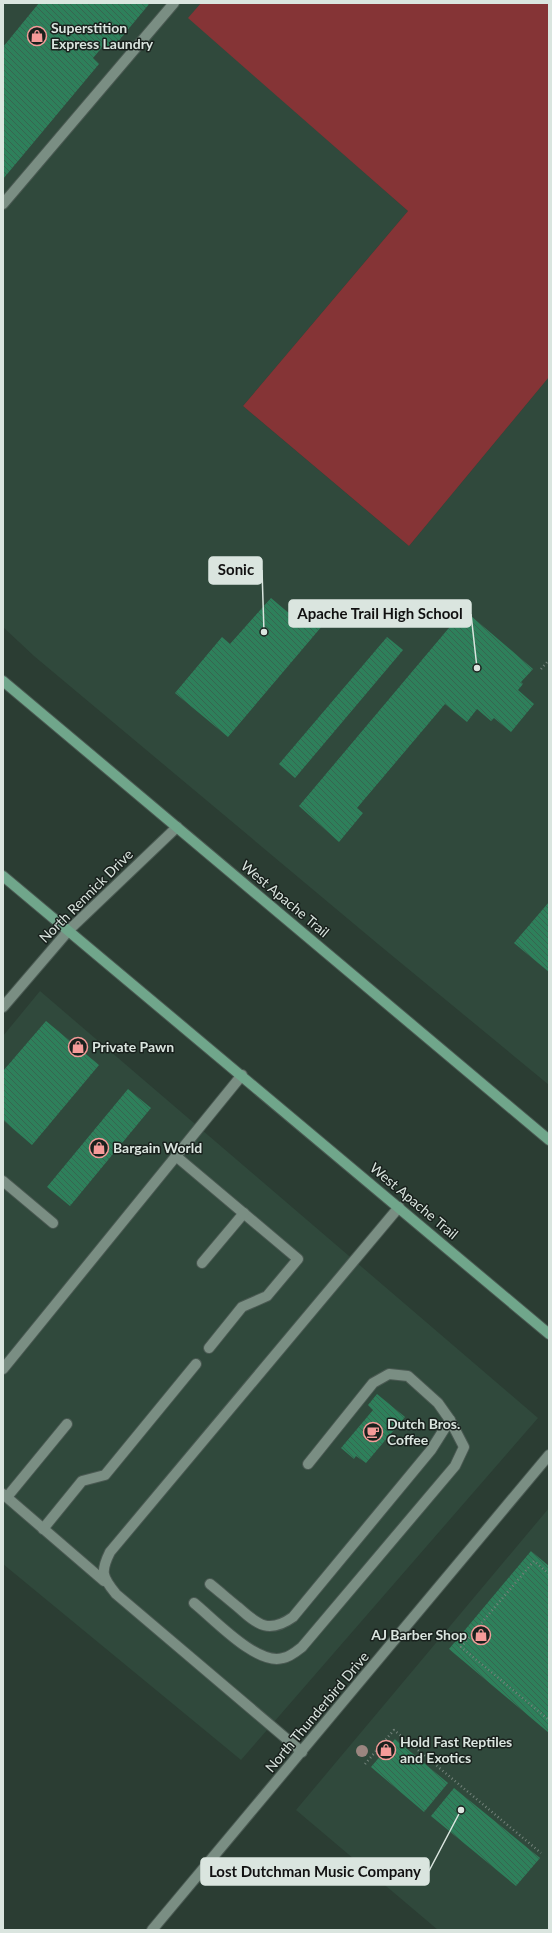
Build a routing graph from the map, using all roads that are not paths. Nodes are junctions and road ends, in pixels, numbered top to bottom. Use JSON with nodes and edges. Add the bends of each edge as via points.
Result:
{"nodes":[{"id":1,"x":174,"y":3,"type":"edge"},
{"id":2,"x":3,"y":204,"type":"edge"},
{"id":3,"x":3,"y":681,"type":"edge"},
{"id":4,"x":177,"y":827,"type":"junction"},
{"id":5,"x":3,"y":876,"type":"edge"},
{"id":6,"x":69,"y":930,"type":"junction"},
{"id":7,"x":3,"y":1007,"type":"edge"},
{"id":8,"x":242,"y":1075,"type":"junction"},
{"id":9,"x":549,"y":1140,"type":"edge"},
{"id":10,"x":177,"y":1157,"type":"junction"},
{"id":11,"x":3,"y":1181,"type":"edge"},
{"id":12,"x":399,"y":1207,"type":"junction"},
{"id":13,"x":244,"y":1213,"type":"junction"},
{"id":14,"x":53,"y":1223,"type":"dead end"},
{"id":15,"x":202,"y":1263,"type":"dead end"},
{"id":16,"x":549,"y":1334,"type":"edge"},
{"id":17,"x":209,"y":1348,"type":"dead end"},
{"id":18,"x":196,"y":1364,"type":"dead end"},
{"id":19,"x":3,"y":1369,"type":"edge"},
{"id":20,"x":450,"y":1420,"type":"junction"},
{"id":21,"x":67,"y":1424,"type":"dead end"},
{"id":22,"x":549,"y":1455,"type":"edge"},
{"id":23,"x":308,"y":1464,"type":"dead end"},
{"id":24,"x":5,"y":1496,"type":"edge"},
{"id":25,"x":43,"y":1529,"type":"junction"},
{"id":26,"x":104,"y":1581,"type":"junction"},
{"id":27,"x":210,"y":1584,"type":"dead end"},
{"id":28,"x":194,"y":1603,"type":"dead end"},
{"id":29,"x":302,"y":1752,"type":"junction"},
{"id":30,"x":152,"y":1930,"type":"edge"}],
"edges":[{"from":1,"to":2,"type":"street"},
{"from":3,"to":4,"type":"main road","name":"West Apache Trail"},
{"from":4,"to":6,"type":"street","name":"North Rennick Drive"},
{"from":4,"to":9,"type":"main road","name":"West Apache Trail"},
{"from":5,"to":6,"type":"main road","name":"West Apache Trail"},
{"from":6,"to":7,"type":"street","name":"North Rennick Drive"},
{"from":6,"to":8,"type":"main road","name":"West Apache Trail"},
{"from":8,"to":10,"type":"street"},
{"from":8,"to":12,"type":"main road","name":"West Apache Trail"},
{"from":10,"to":13,"type":"street"},
{"from":10,"to":19,"type":"street"},
{"from":11,"to":14,"type":"street"},
{"from":12,"to":16,"type":"main road","name":"West Apache Trail"},
{"from":12,"to":26,"type":"street","via":[[110,1552],[103,1566]]},
{"from":13,"to":15,"type":"street"},
{"from":13,"to":17,"type":"street","via":[[298,1259],[267,1296],[242,1307]]},
{"from":18,"to":25,"type":"street","via":[[105,1475],[82,1481]]},
{"from":20,"to":23,"type":"street","via":[[438,1403],[408,1376],[389,1374],[373,1383]]},
{"from":20,"to":27,"type":"street","via":[[426,1456],[293,1617],[282,1624],[269,1627],[256,1623]]},
{"from":20,"to":28,"type":"street","via":[[464,1447],[455,1466],[302,1647],[284,1658],[269,1659],[252,1652]]},
{"from":21,"to":24,"type":"street"},
{"from":22,"to":29,"type":"street","name":"North Thunderbird Drive"},
{"from":24,"to":25,"type":"street"},
{"from":25,"to":26,"type":"street"},
{"from":26,"to":29,"type":"street"},
{"from":29,"to":30,"type":"street","name":"North Thunderbird Drive"}]}
